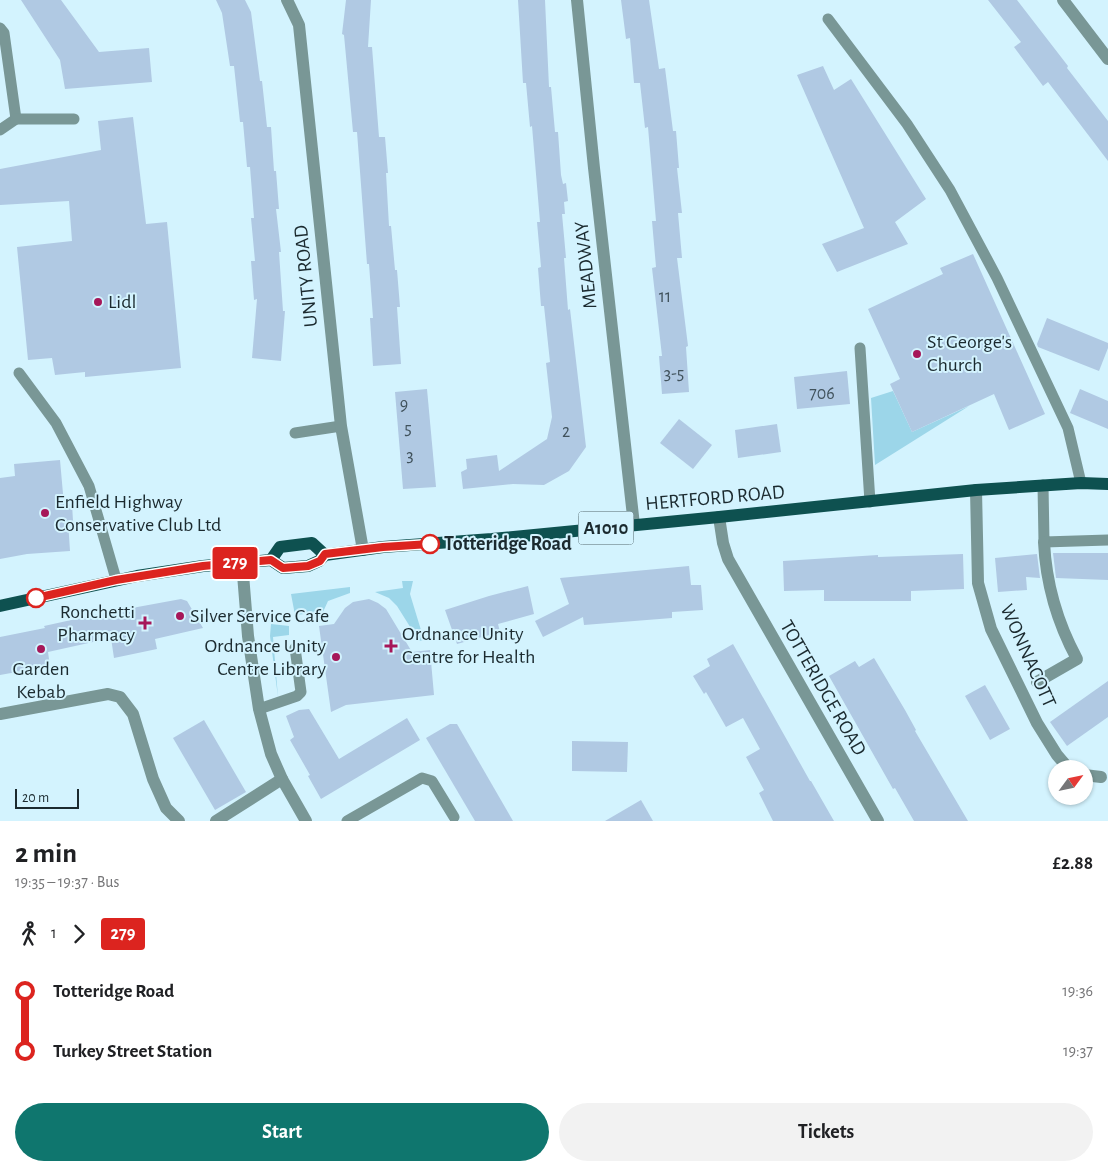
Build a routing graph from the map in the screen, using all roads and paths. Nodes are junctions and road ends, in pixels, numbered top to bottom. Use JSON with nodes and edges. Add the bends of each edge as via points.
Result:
{"nodes":[{"id":1,"x":287,"y":0,"type":"edge"},
{"id":2,"x":577,"y":0,"type":"edge"},
{"id":3,"x":1063,"y":0,"type":"edge"},
{"id":4,"x":828,"y":20,"type":"dead end"},
{"id":5,"x":0,"y":28,"type":"edge"},
{"id":6,"x":1108,"y":59,"type":"edge"},
{"id":7,"x":16,"y":119,"type":"junction"},
{"id":8,"x":74,"y":119,"type":"dead end"},
{"id":9,"x":0,"y":130,"type":"edge"},
{"id":10,"x":860,"y":348,"type":"dead end"},
{"id":11,"x":19,"y":373,"type":"dead end"},
{"id":12,"x":341,"y":426,"type":"junction"},
{"id":13,"x":295,"y":434,"type":"dead end"},
{"id":14,"x":1081,"y":483,"type":"junction"},
{"id":15,"x":1108,"y":484,"type":"edge"},
{"id":16,"x":1043,"y":485,"type":"junction"},
{"id":17,"x":976,"y":490,"type":"junction"},
{"id":18,"x":870,"y":502,"type":"junction"},
{"id":19,"x":719,"y":518,"type":"junction"},
{"id":20,"x":634,"y":525,"type":"junction"},
{"id":21,"x":1108,"y":540,"type":"edge"},
{"id":22,"x":1044,"y":542,"type":"junction"},
{"id":23,"x":363,"y":550,"type":"junction"},
{"id":24,"x":325,"y":554,"type":"junction"},
{"id":25,"x":271,"y":560,"type":"junction"},
{"id":26,"x":242,"y":562,"type":"junction"},
{"id":27,"x":116,"y":580,"type":"junction"},
{"id":28,"x":0,"y":606,"type":"edge"},
{"id":29,"x":295,"y":648,"type":"dead end"},
{"id":30,"x":1037,"y":682,"type":"dead end"},
{"id":31,"x":259,"y":710,"type":"junction"},
{"id":32,"x":0,"y":714,"type":"edge"},
{"id":33,"x":1061,"y":760,"type":"edge"},
{"id":34,"x":1093,"y":776,"type":"edge"},
{"id":35,"x":1101,"y":777,"type":"dead end"},
{"id":36,"x":282,"y":779,"type":"junction"},
{"id":37,"x":454,"y":817,"type":"dead end"},
{"id":38,"x":179,"y":821,"type":"edge"},
{"id":39,"x":216,"y":821,"type":"edge"},
{"id":40,"x":306,"y":821,"type":"edge"},
{"id":41,"x":347,"y":821,"type":"edge"},
{"id":42,"x":878,"y":821,"type":"edge"}],
"edges":[{"from":1,"to":12,"type":"street","name":"UNITY ROAD","via":[[298,25]]},
{"from":2,"to":20,"type":"street","name":"MEADWAY"},
{"from":3,"to":6,"type":"street"},
{"from":4,"to":14,"type":"lane","via":[[907,124],[955,198],[998,278],[1068,428]]},
{"from":5,"to":7,"type":"lane","via":[[4,33]]},
{"from":7,"to":8,"type":"lane"},
{"from":7,"to":9,"type":"lane"},
{"from":10,"to":18,"type":"lane"},
{"from":11,"to":27,"type":"lane","via":[[56,423],[89,486]]},
{"from":12,"to":13,"type":"lane"},
{"from":12,"to":23,"type":"street","name":"UNITY ROAD"},
{"from":14,"to":15,"type":"main road","name":"HERTFORD ROAD","number":"A1010"},
{"from":14,"to":16,"type":"main road","name":"HERTFORD ROAD","number":"A1010"},
{"from":16,"to":17,"type":"main road","name":"HERTFORD ROAD","number":"A1010"},
{"from":16,"to":22,"type":"lane"},
{"from":17,"to":18,"type":"main road","name":"HERTFORD ROAD","number":"A1010"},
{"from":17,"to":33,"type":"street","name":"WONNACOTT","via":[[978,583],[991,629],[1037,723]]},
{"from":18,"to":19,"type":"main road","name":"HERTFORD ROAD","number":"A1010"},
{"from":19,"to":20,"type":"main road","name":"HERTFORD ROAD","number":"A1010"},
{"from":19,"to":42,"type":"street","name":"TOTTERIDGE ROAD","via":[[728,559]]},
{"from":20,"to":23,"type":"main road","name":"HERTFORD ROAD","number":"A1010"},
{"from":21,"to":22,"type":"lane"},
{"from":22,"to":30,"type":"street","via":[[1052,600],[1064,636],[1077,659]]},
{"from":23,"to":24,"type":"main road","name":"HERTFORD ROAD","number":"A1010"},
{"from":24,"to":25,"type":"main road","name":"HERTFORD ROAD","number":"A1010","via":[[320,561],[308,566],[283,568]]},
{"from":24,"to":25,"type":"main road","via":[[312,543],[280,547]]},
{"from":25,"to":26,"type":"main road","name":"HERTFORD ROAD","number":"A1010"},
{"from":26,"to":27,"type":"main road","name":"HERTFORD ROAD","number":"A1010"},
{"from":26,"to":31,"type":"street"},
{"from":27,"to":28,"type":"main road","name":"HERTFORD ROAD","number":"A1010"},
{"from":29,"to":31,"type":"lane","via":[[301,692]]},
{"from":31,"to":36,"type":"street","via":[[271,754]]},
{"from":32,"to":38,"type":"street","via":[[108,694],[120,698],[132,714],[166,808]]},
{"from":34,"to":35,"type":"street"},
{"from":36,"to":39,"type":"street"},
{"from":36,"to":40,"type":"street"},
{"from":37,"to":41,"type":"lane","via":[[432,781],[422,778]]}]}
